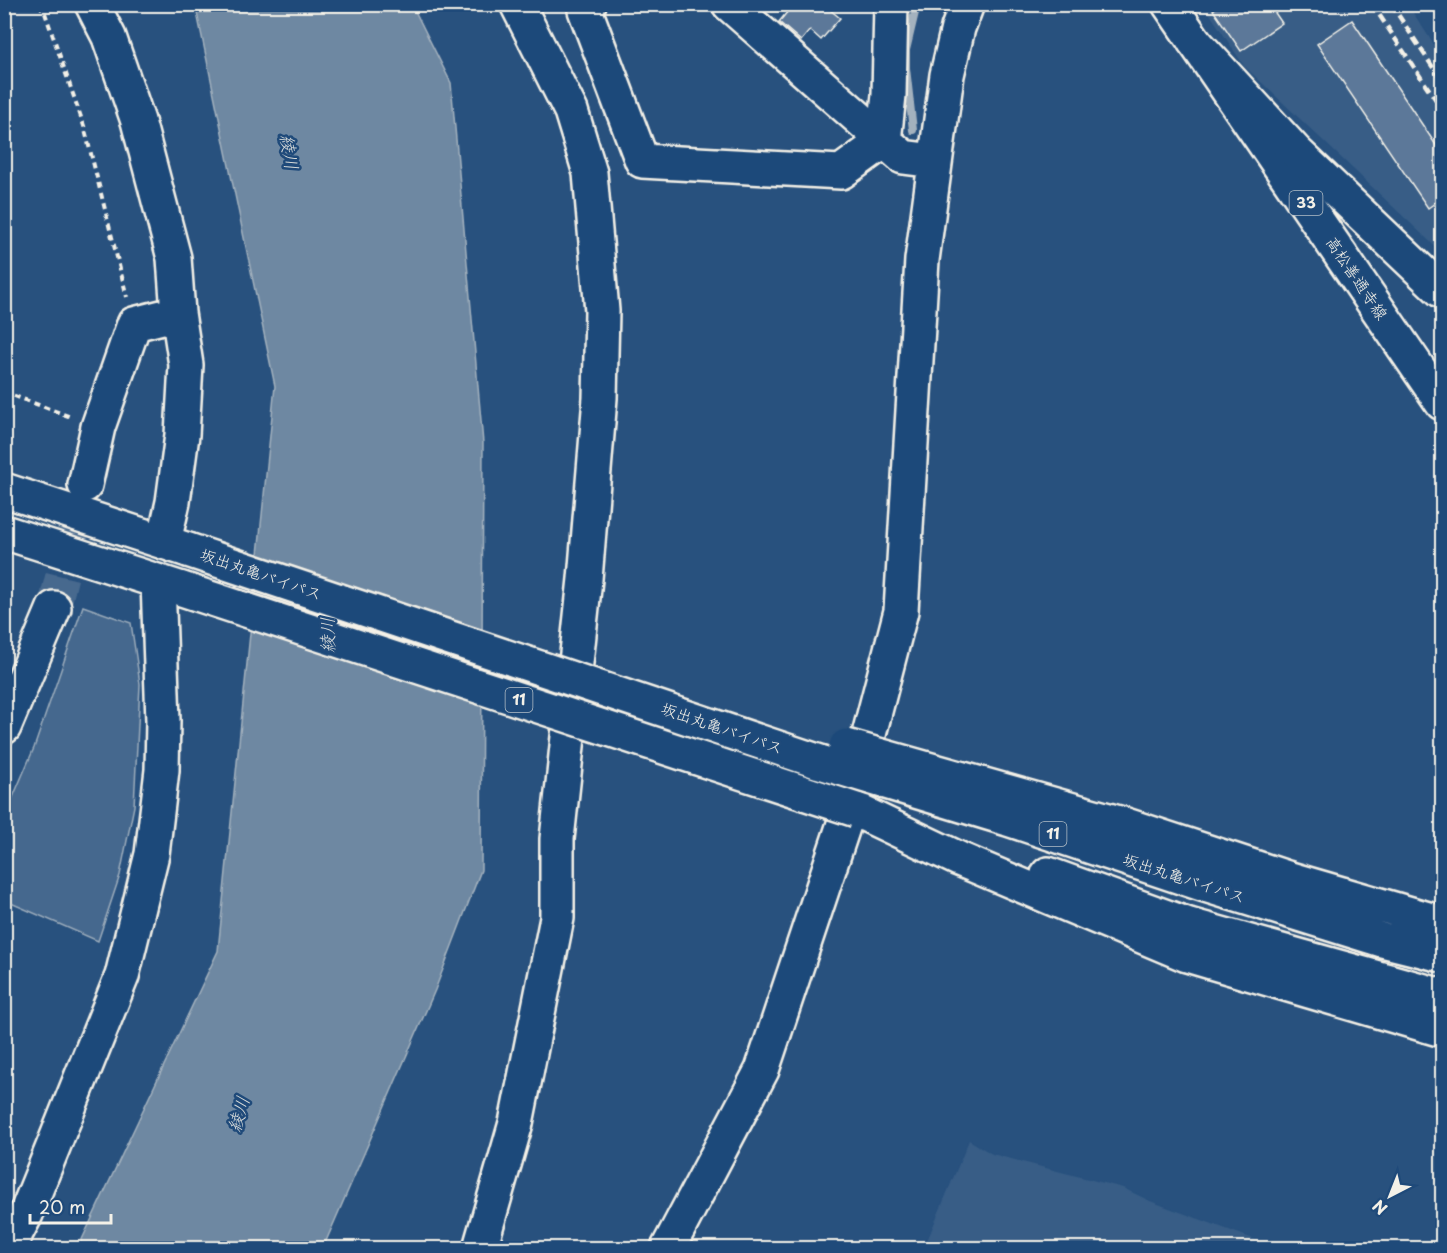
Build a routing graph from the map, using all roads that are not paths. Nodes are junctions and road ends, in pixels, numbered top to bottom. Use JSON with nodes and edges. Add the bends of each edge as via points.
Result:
{"nodes":[{"id":1,"x":92,"y":4,"type":"edge"},
{"id":2,"x":518,"y":4,"type":"edge"},
{"id":3,"x":589,"y":4,"type":"edge"},
{"id":4,"x":891,"y":4,"type":"edge"},
{"id":5,"x":967,"y":4,"type":"edge"},
{"id":6,"x":1169,"y":4,"type":"edge"},
{"id":7,"x":742,"y":9,"type":"edge"},
{"id":8,"x":1194,"y":40,"type":"junction"},
{"id":9,"x":885,"y":141,"type":"junction"},
{"id":10,"x":934,"y":161,"type":"junction"},
{"id":11,"x":1443,"y":291,"type":"edge"},
{"id":12,"x":178,"y":313,"type":"junction"},
{"id":13,"x":1443,"y":403,"type":"edge"},
{"id":14,"x":85,"y":485,"type":"tunnel mouth"},
{"id":15,"x":4,"y":490,"type":"edge"},
{"id":16,"x":4,"y":532,"type":"edge"},
{"id":17,"x":176,"y":546,"type":"junction"},
{"id":18,"x":170,"y":586,"type":"junction"},
{"id":19,"x":54,"y":608,"type":"tunnel mouth"},
{"id":20,"x":665,"y":709,"type":"junction"},
{"id":21,"x":4,"y":727,"type":"edge"},
{"id":22,"x":856,"y":810,"type":"junction"},
{"id":23,"x":1443,"y":922,"type":"edge"},
{"id":24,"x":1443,"y":955,"type":"edge"},
{"id":25,"x":1443,"y":996,"type":"edge"},
{"id":26,"x":1443,"y":1030,"type":"edge"},
{"id":27,"x":8,"y":1248,"type":"edge"},
{"id":28,"x":480,"y":1248,"type":"edge"},
{"id":29,"x":668,"y":1248,"type":"edge"}],
"edges":[{"from":1,"to":12,"type":"main road","via":[[109,37],[138,121],[174,258]]},
{"from":2,"to":28,"type":"main road","via":[[571,111],[590,172],[602,311],[600,398],[557,839],[557,918],[516,1123]]},
{"from":3,"to":9,"type":"main road","via":[[585,10],[642,161],[840,172]]},
{"from":4,"to":9,"type":"main road"},
{"from":5,"to":10,"type":"main road","via":[[947,75]]},
{"from":6,"to":8,"type":"main road","name":"高松善通寺線","number":"33"},
{"from":7,"to":9,"type":"main road"},
{"from":8,"to":11,"type":"main road","via":[[1296,152]]},
{"from":8,"to":13,"type":"main road","name":"高松善通寺線","number":"33"},
{"from":9,"to":10,"type":"main road","via":[[903,157]]},
{"from":10,"to":29,"type":"main road","via":[[922,260],[901,611],[852,800],[762,1070]]},
{"from":12,"to":14,"type":"main road","via":[[134,324],[98,426]]},
{"from":12,"to":17,"type":"main road","via":[[186,365],[182,435],[170,521]]},
{"from":15,"to":17,"type":"main road","name":"坂出丸亀バイパス","number":"11"},
{"from":16,"to":18,"type":"main road","number":"11"},
{"from":17,"to":20,"type":"main road","name":"坂出丸亀バイパス","number":"11","bridge":true},
{"from":18,"to":22,"type":"main road","number":"11","bridge":true},
{"from":18,"to":27,"type":"main road","via":[[162,771],[152,854],[122,976],[26,1214]]},
{"from":19,"to":21,"type":"main road"},
{"from":20,"to":23,"type":"main road","bridge":true,"via":[[846,746],[1126,825],[1287,878]]},
{"from":20,"to":24,"type":"main road","name":"坂出丸亀バイパス","number":"11","bridge":true,"via":[[1213,888]]},
{"from":22,"to":25,"type":"main road","number":"11","via":[[1189,925]]},
{"from":22,"to":26,"type":"main road","via":[[959,859],[1187,956]]}]}
